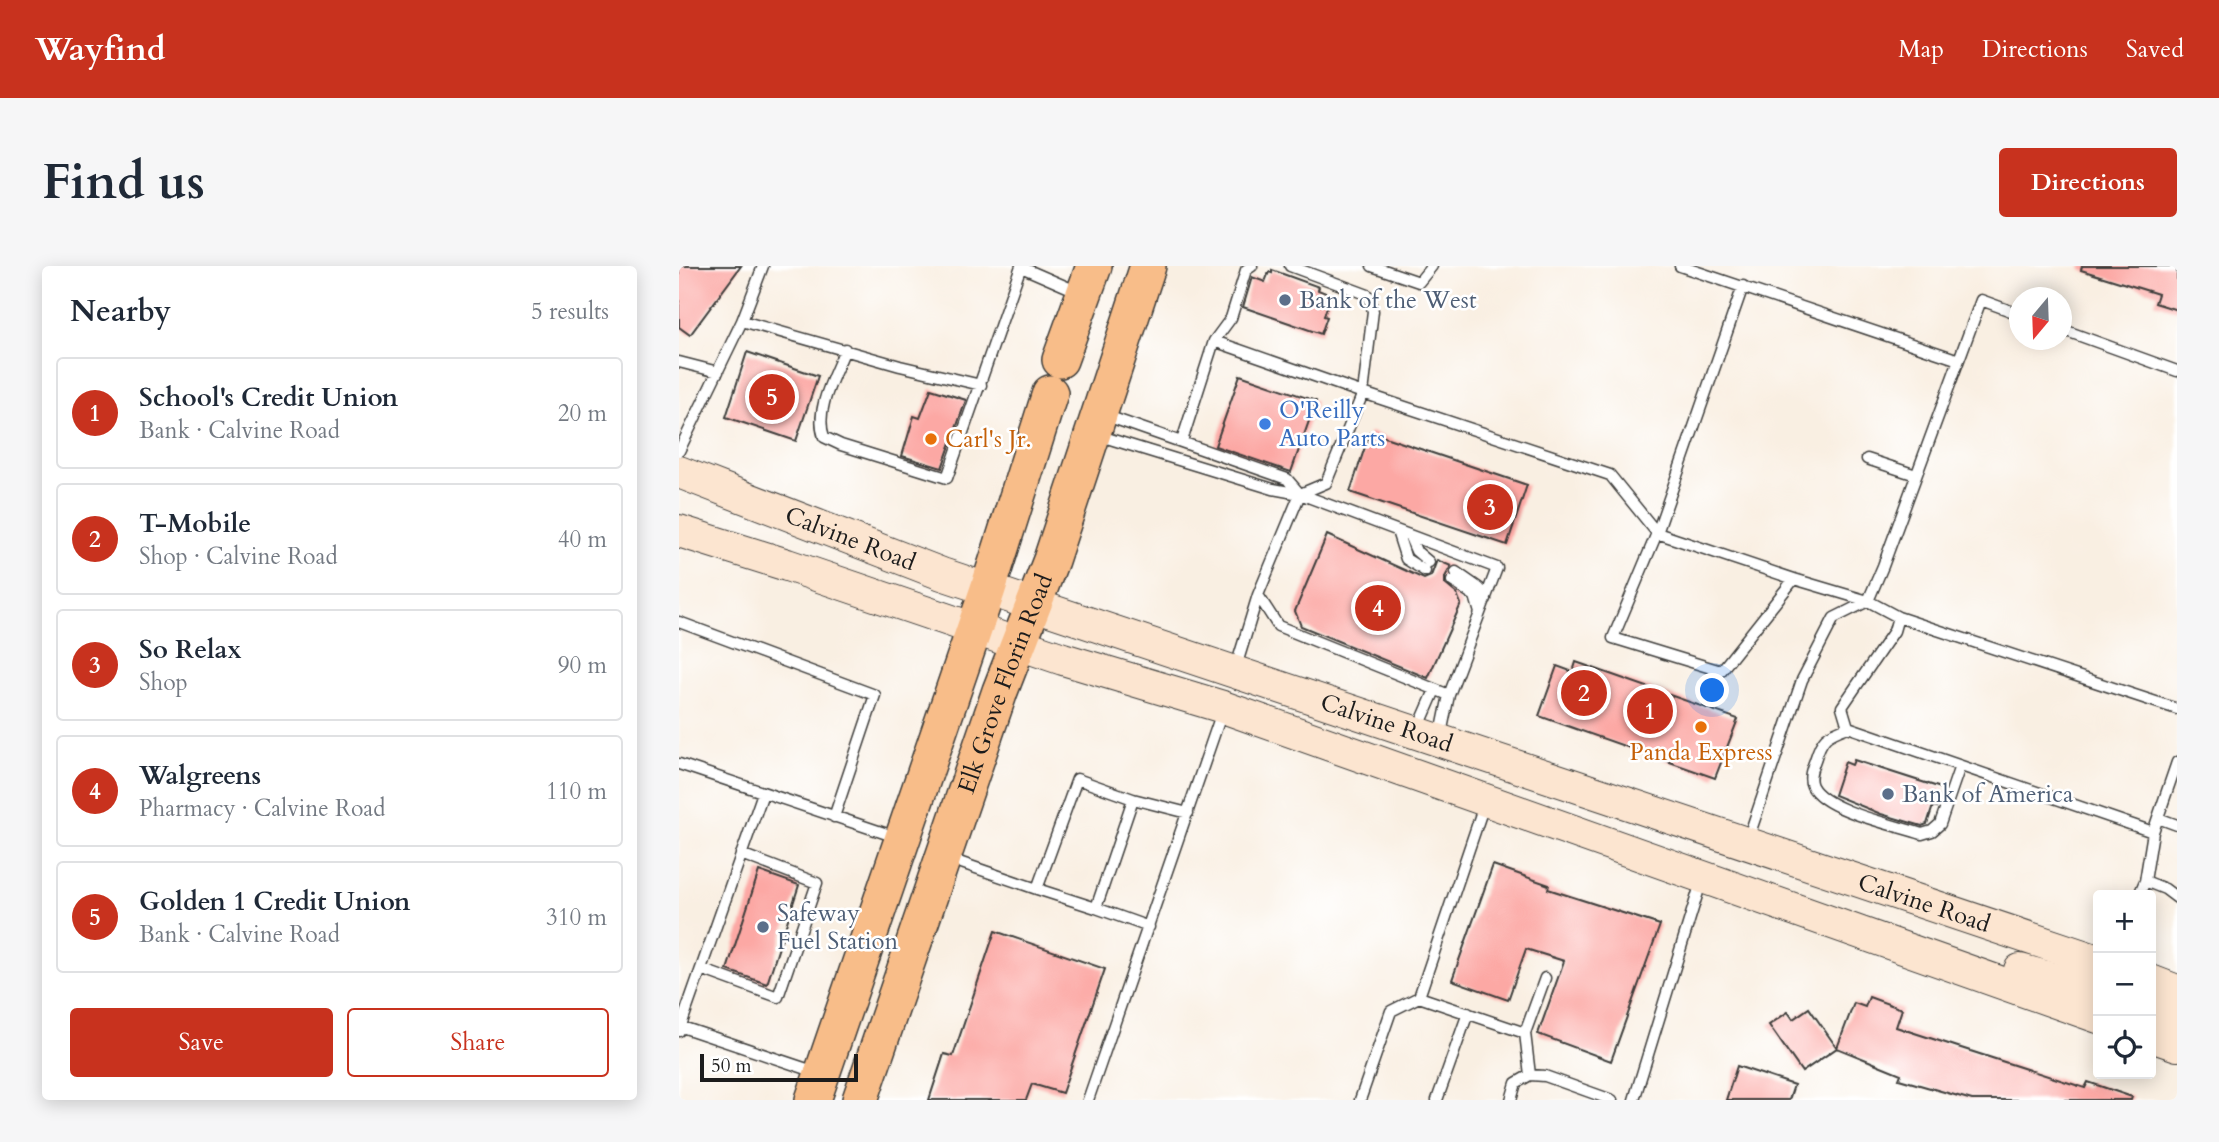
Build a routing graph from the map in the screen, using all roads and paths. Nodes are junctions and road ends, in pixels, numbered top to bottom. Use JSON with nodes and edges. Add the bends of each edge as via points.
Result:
{"nodes":[{"id":1,"x":763,"y":266,"type":"edge"},
{"id":2,"x":1148,"y":266,"type":"edge"},
{"id":3,"x":1252,"y":266,"type":"edge"},
{"id":4,"x":1290,"y":266,"type":"edge"},
{"id":5,"x":1372,"y":266,"type":"edge"},
{"id":6,"x":1433,"y":266,"type":"edge"},
{"id":7,"x":1680,"y":266,"type":"edge"},
{"id":8,"x":1021,"y":267,"type":"edge"},
{"id":9,"x":1089,"y":280,"type":"edge"},
{"id":10,"x":1743,"y":286,"type":"junction"},
{"id":11,"x":2009,"y":310,"type":"edge"},
{"id":12,"x":742,"y":321,"type":"junction"},
{"id":13,"x":2072,"y":333,"type":"edge"},
{"id":14,"x":1215,"y":341,"type":"junction"},
{"id":15,"x":845,"y":349,"type":"junction"},
{"id":16,"x":1061,"y":360,"type":"joint"},
{"id":17,"x":1959,"y":360,"type":"junction"},
{"id":18,"x":679,"y":362,"type":"edge"},
{"id":19,"x":717,"y":372,"type":"junction"},
{"id":20,"x":2177,"y":372,"type":"edge"},
{"id":21,"x":981,"y":385,"type":"junction"},
{"id":22,"x":1050,"y":393,"type":"joint"},
{"id":23,"x":1363,"y":393,"type":"junction"},
{"id":24,"x":1096,"y":424,"type":"junction"},
{"id":25,"x":1182,"y":441,"type":"junction"},
{"id":26,"x":679,"y":451,"type":"edge"},
{"id":27,"x":1867,"y":459,"type":"dead end"},
{"id":28,"x":679,"y":472,"type":"edge"},
{"id":29,"x":1916,"y":475,"type":"junction"},
{"id":30,"x":712,"y":484,"type":"junction"},
{"id":31,"x":1300,"y":494,"type":"junction"},
{"id":32,"x":679,"y":496,"type":"edge"},
{"id":33,"x":679,"y":531,"type":"edge"},
{"id":34,"x":1397,"y":531,"type":"junction"},
{"id":35,"x":1657,"y":533,"type":"junction"},
{"id":36,"x":1409,"y":535,"type":"junction"},
{"id":37,"x":1794,"y":579,"type":"junction"},
{"id":38,"x":988,"y":589,"type":"junction"},
{"id":39,"x":1258,"y":595,"type":"junction"},
{"id":40,"x":1486,"y":599,"type":"junction"},
{"id":41,"x":1868,"y":601,"type":"junction"},
{"id":42,"x":1035,"y":604,"type":"junction"},
{"id":43,"x":1480,"y":613,"type":"junction"},
{"id":44,"x":1898,"y":617,"type":"junction"},
{"id":45,"x":679,"y":622,"type":"edge"},
{"id":46,"x":974,"y":629,"type":"junction"},
{"id":47,"x":1019,"y":644,"type":"junction"},
{"id":48,"x":1235,"y":670,"type":"junction"},
{"id":49,"x":1435,"y":690,"type":"junction"},
{"id":50,"x":1449,"y":695,"type":"junction"},
{"id":51,"x":1223,"y":707,"type":"junction"},
{"id":52,"x":2177,"y":709,"type":"edge"},
{"id":53,"x":1848,"y":727,"type":"junction"},
{"id":54,"x":1428,"y":737,"type":"junction"},
{"id":55,"x":2177,"y":762,"type":"edge"},
{"id":56,"x":679,"y":764,"type":"edge"},
{"id":57,"x":1960,"y":766,"type":"junction"},
{"id":58,"x":763,"y":793,"type":"junction"},
{"id":59,"x":1133,"y":799,"type":"junction"},
{"id":60,"x":1486,"y":800,"type":"junction"},
{"id":61,"x":1188,"y":813,"type":"junction"},
{"id":62,"x":834,"y":817,"type":"junction"},
{"id":63,"x":2158,"y":818,"type":"junction"},
{"id":64,"x":2177,"y":825,"type":"edge"},
{"id":65,"x":2153,"y":832,"type":"junction"},
{"id":66,"x":1585,"y":835,"type":"junction"},
{"id":67,"x":901,"y":838,"type":"junction"},
{"id":68,"x":1746,"y":844,"type":"junction"},
{"id":69,"x":741,"y":854,"type":"junction"},
{"id":70,"x":944,"y":857,"type":"junction"},
{"id":71,"x":1703,"y":877,"type":"junction"},
{"id":72,"x":2145,"y":881,"type":"junction"},
{"id":73,"x":1037,"y":889,"type":"junction"},
{"id":74,"x":2141,"y":890,"type":"edge"},
{"id":75,"x":2177,"y":898,"type":"edge"},
{"id":76,"x":1095,"y":908,"type":"junction"},
{"id":77,"x":1149,"y":927,"type":"junction"},
{"id":78,"x":2093,"y":959,"type":"edge"},
{"id":79,"x":1959,"y":968,"type":"junction"},
{"id":80,"x":701,"y":969,"type":"junction"},
{"id":81,"x":1545,"y":978,"type":"dead end"},
{"id":82,"x":2156,"y":983,"type":"edge"},
{"id":83,"x":2093,"y":988,"type":"edge"},
{"id":84,"x":2177,"y":991,"type":"edge"},
{"id":85,"x":1419,"y":997,"type":"junction"},
{"id":86,"x":1468,"y":1013,"type":"junction"},
{"id":87,"x":2156,"y":1014,"type":"edge"},
{"id":88,"x":2095,"y":1016,"type":"edge"},
{"id":89,"x":2177,"y":1019,"type":"edge"},
{"id":90,"x":679,"y":1028,"type":"edge"},
{"id":91,"x":1525,"y":1033,"type":"junction"},
{"id":92,"x":2156,"y":1037,"type":"edge"},
{"id":93,"x":2177,"y":1045,"type":"edge"},
{"id":94,"x":1530,"y":1074,"type":"junction"},
{"id":95,"x":822,"y":1091,"type":"edge"},
{"id":96,"x":860,"y":1100,"type":"edge"},
{"id":97,"x":1088,"y":1100,"type":"edge"},
{"id":98,"x":1360,"y":1100,"type":"edge"},
{"id":99,"x":1437,"y":1100,"type":"edge"},
{"id":100,"x":1511,"y":1100,"type":"edge"},
{"id":101,"x":1612,"y":1100,"type":"edge"},
{"id":102,"x":1634,"y":1100,"type":"edge"}],
"edges":[{"from":1,"to":12,"type":"lane"},
{"from":2,"to":24,"type":"main road","name":"Elk Grove Florin Road"},
{"from":3,"to":14,"type":"lane","via":[[1246,270],[1231,318]]},
{"from":4,"to":23,"type":"lane","via":[[1368,295],[1373,311]]},
{"from":5,"to":6,"type":"lane","via":[[1419,282]]},
{"from":7,"to":10,"type":"lane"},
{"from":8,"to":9,"type":"lane"},
{"from":8,"to":21,"type":"lane"},
{"from":9,"to":16,"type":"main road","name":"Elk Grove Florin Road"},
{"from":10,"to":17,"type":"lane"},
{"from":10,"to":35,"type":"lane"},
{"from":11,"to":17,"type":"lane","via":[[1981,300]]},
{"from":12,"to":15,"type":"lane"},
{"from":12,"to":19,"type":"lane"},
{"from":13,"to":20,"type":"lane"},
{"from":14,"to":23,"type":"lane"},
{"from":14,"to":25,"type":"lane"},
{"from":15,"to":21,"type":"lane"},
{"from":15,"to":21,"type":"lane","via":[[819,425],[824,437],[947,478]]},
{"from":16,"to":22,"type":"main road","name":"Elk Grove Florin Road"},
{"from":17,"to":29,"type":"lane"},
{"from":18,"to":19,"type":"lane"},
{"from":19,"to":26,"type":"lane"},
{"from":22,"to":38,"type":"main road","name":"Elk Grove Florin Road"},
{"from":23,"to":31,"type":"lane","via":[[1326,483]]},
{"from":23,"to":35,"type":"lane","via":[[1610,475]]},
{"from":24,"to":25,"type":"lane"},
{"from":24,"to":31,"type":"lane","via":[[1273,489]]},
{"from":24,"to":42,"type":"main road","name":"Elk Grove Florin Road"},
{"from":25,"to":31,"type":"lane","via":[[1287,478]]},
{"from":27,"to":29,"type":"lane"},
{"from":28,"to":30,"type":"main road","name":"Calvine Road"},
{"from":29,"to":41,"type":"lane"},
{"from":30,"to":32,"type":"main road"},
{"from":30,"to":38,"type":"main road","name":"Calvine Road"},
{"from":31,"to":34,"type":"lane"},
{"from":31,"to":39,"type":"lane"},
{"from":33,"to":46,"type":"main road","name":"Calvine Road"},
{"from":34,"to":36,"type":"lane"},
{"from":34,"to":36,"type":"lane","via":[[1406,559],[1427,567]]},
{"from":35,"to":37,"type":"lane"},
{"from":35,"to":37,"type":"lane","via":[[1613,638],[1721,671]]},
{"from":36,"to":40,"type":"lane","via":[[1497,568]]},
{"from":37,"to":41,"type":"lane"},
{"from":38,"to":42,"type":"main road","name":"Calvine Road"},
{"from":38,"to":46,"type":"main road","name":"Elk Grove Florin Road"},
{"from":39,"to":48,"type":"lane"},
{"from":39,"to":49,"type":"lane","via":[[1278,626]]},
{"from":40,"to":43,"type":"lane"},
{"from":40,"to":43,"type":"lane","via":[[1479,588],[1454,577],[1475,596]]},
{"from":41,"to":44,"type":"lane"},
{"from":41,"to":68,"type":"lane","via":[[1834,618],[1801,680]]},
{"from":42,"to":47,"type":"main road","name":"Elk Grove Florin Road"},
{"from":42,"to":48,"type":"main road","name":"Calvine Road"},
{"from":43,"to":50,"type":"lane"},
{"from":44,"to":52,"type":"lane"},
{"from":44,"to":53,"type":"lane","via":[[1894,631],[1842,707]]},
{"from":45,"to":62,"type":"lane","via":[[875,695]]},
{"from":46,"to":47,"type":"main road","name":"Calvine Road"},
{"from":46,"to":67,"type":"main road","name":"Elk Grove Florin Road"},
{"from":47,"to":51,"type":"main road","name":"Calvine Road"},
{"from":47,"to":70,"type":"main road","name":"Elk Grove Florin Road"},
{"from":48,"to":54,"type":"main road","name":"Calvine Road"},
{"from":49,"to":50,"type":"lane"},
{"from":49,"to":54,"type":"lane"},
{"from":50,"to":54,"type":"lane"},
{"from":51,"to":60,"type":"main road","name":"Calvine Road"},
{"from":51,"to":61,"type":"lane"},
{"from":53,"to":57,"type":"lane"},
{"from":53,"to":57,"type":"lane","via":[[1827,735],[1811,770],[1811,784],[1821,798],[1842,808],[1921,834],[1932,831],[1940,824]]},
{"from":54,"to":68,"type":"main road","name":"Calvine Road"},
{"from":55,"to":63,"type":"lane"},
{"from":56,"to":58,"type":"lane"},
{"from":57,"to":65,"type":"lane"},
{"from":58,"to":62,"type":"lane"},
{"from":58,"to":69,"type":"lane"},
{"from":59,"to":61,"type":"lane"},
{"from":59,"to":73,"type":"lane","via":[[1077,779]]},
{"from":59,"to":76,"type":"lane"},
{"from":60,"to":66,"type":"main road","name":"Calvine Road"},
{"from":60,"to":85,"type":"lane"},
{"from":61,"to":77,"type":"lane"},
{"from":62,"to":67,"type":"lane"},
{"from":63,"to":64,"type":"lane"},
{"from":63,"to":65,"type":"lane"},
{"from":65,"to":72,"type":"lane"},
{"from":66,"to":68,"type":"main road","via":[[1630,833],[1719,860]]},
{"from":66,"to":71,"type":"main road","name":"Calvine Road"},
{"from":67,"to":95,"type":"main road","name":"Elk Grove Florin Road"},
{"from":68,"to":78,"type":"main road","name":"Calvine Road"},
{"from":69,"to":80,"type":"lane"},
{"from":69,"to":80,"type":"lane","via":[[817,883],[778,997]]},
{"from":70,"to":73,"type":"lane"},
{"from":70,"to":96,"type":"main road","name":"Elk Grove Florin Road"},
{"from":71,"to":79,"type":"main road","name":"Calvine Road"},
{"from":71,"to":102,"type":"lane"},
{"from":72,"to":74,"type":"lane"},
{"from":72,"to":75,"type":"lane"},
{"from":73,"to":76,"type":"lane"},
{"from":76,"to":77,"type":"lane"},
{"from":77,"to":97,"type":"lane"},
{"from":79,"to":83,"type":"main road","via":[[2024,970]]},
{"from":79,"to":88,"type":"main road","name":"Calvine Road"},
{"from":80,"to":90,"type":"lane"},
{"from":81,"to":91,"type":"lane"},
{"from":82,"to":84,"type":"main road"},
{"from":85,"to":86,"type":"lane"},
{"from":85,"to":98,"type":"lane","via":[[1391,1011]]},
{"from":86,"to":91,"type":"lane"},
{"from":86,"to":99,"type":"lane"},
{"from":87,"to":89,"type":"main road"},
{"from":90,"to":95,"type":"lane"},
{"from":91,"to":94,"type":"lane"},
{"from":92,"to":93,"type":"main road"},
{"from":94,"to":100,"type":"lane","via":[[1516,1083]]},
{"from":94,"to":101,"type":"lane"}]}
